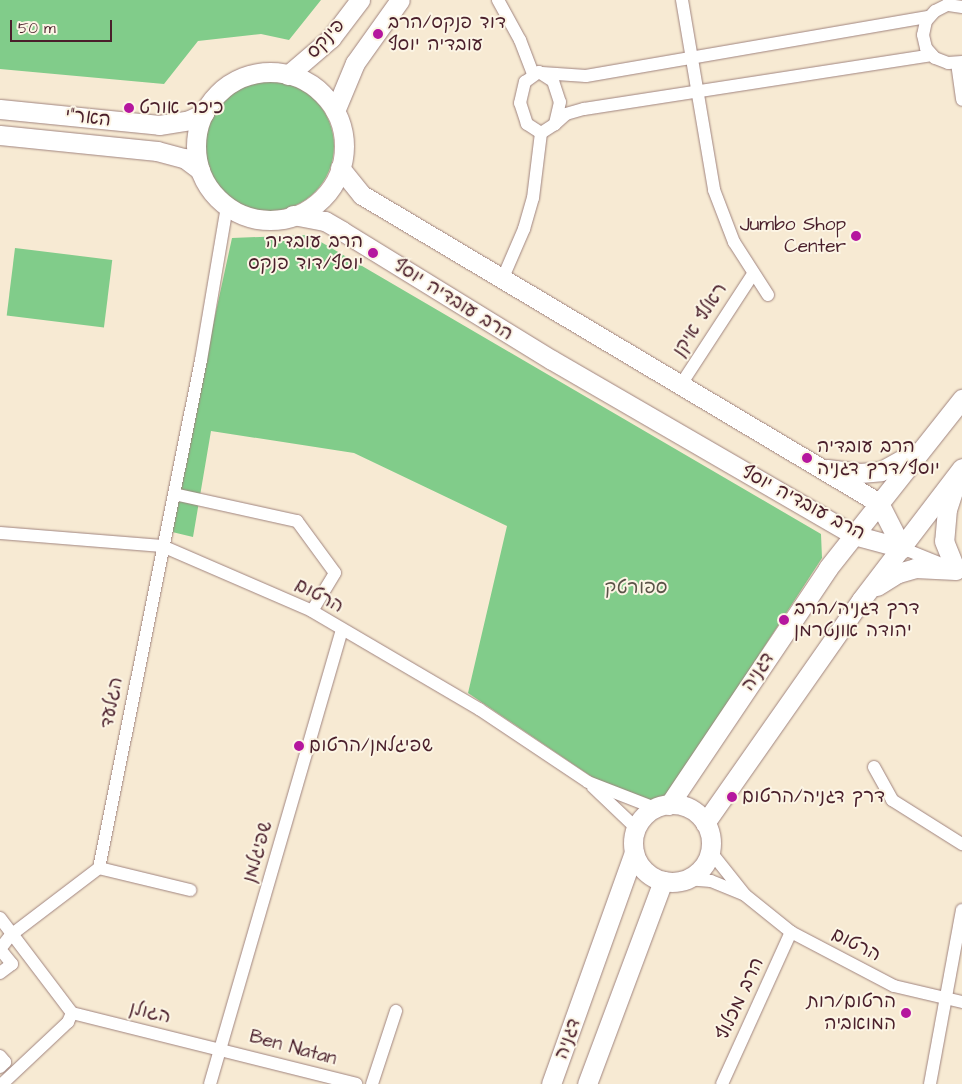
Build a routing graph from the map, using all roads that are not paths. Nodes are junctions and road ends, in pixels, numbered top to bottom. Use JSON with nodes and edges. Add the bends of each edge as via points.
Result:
{"nodes":[{"id":1,"x":360,"y":0,"type":"edge"},
{"id":2,"x":400,"y":0,"type":"edge"},
{"id":3,"x":498,"y":0,"type":"edge"},
{"id":4,"x":682,"y":0,"type":"edge"},
{"id":5,"x":955,"y":4,"type":"edge"},
{"id":6,"x":928,"y":17,"type":"junction"},
{"id":7,"x":932,"y":55,"type":"junction"},
{"id":8,"x":692,"y":58,"type":"junction"},
{"id":9,"x":960,"y":62,"type":"edge"},
{"id":10,"x":537,"y":73,"type":"junction"},
{"id":11,"x":288,"y":75,"type":"junction"},
{"id":12,"x":697,"y":91,"type":"junction"},
{"id":13,"x":962,"y":100,"type":"edge"},
{"id":14,"x":0,"y":109,"type":"edge"},
{"id":15,"x":335,"y":111,"type":"junction"},
{"id":16,"x":204,"y":113,"type":"junction"},
{"id":17,"x":555,"y":124,"type":"junction"},
{"id":18,"x":541,"y":133,"type":"junction"},
{"id":19,"x":0,"y":135,"type":"edge"},
{"id":20,"x":340,"y":168,"type":"junction"},
{"id":21,"x":200,"y":170,"type":"junction"},
{"id":22,"x":227,"y":206,"type":"junction"},
{"id":23,"x":293,"y":215,"type":"junction"},
{"id":24,"x":753,"y":274,"type":"junction"},
{"id":25,"x":502,"y":280,"type":"junction"},
{"id":26,"x":768,"y":295,"type":"dead end"},
{"id":27,"x":680,"y":386,"type":"junction"},
{"id":28,"x":962,"y":399,"type":"edge"},
{"id":29,"x":924,"y":447,"type":"junction"},
{"id":30,"x":817,"y":468,"type":"junction"},
{"id":31,"x":960,"y":471,"type":"edge"},
{"id":32,"x":174,"y":494,"type":"junction"},
{"id":33,"x":879,"y":503,"type":"junction"},
{"id":34,"x":821,"y":515,"type":"junction"},
{"id":35,"x":0,"y":533,"type":"edge"},
{"id":36,"x":854,"y":535,"type":"junction"},
{"id":37,"x":162,"y":546,"type":"junction"},
{"id":38,"x":902,"y":548,"type":"junction"},
{"id":39,"x":828,"y":568,"type":"junction"},
{"id":40,"x":959,"y":571,"type":"edge"},
{"id":41,"x":861,"y":600,"type":"junction"},
{"id":42,"x":312,"y":611,"type":"junction"},
{"id":43,"x":342,"y":630,"type":"junction"},
{"id":44,"x":874,"y":767,"type":"dead end"},
{"id":45,"x":588,"y":782,"type":"junction"},
{"id":46,"x":662,"y":807,"type":"junction"},
{"id":47,"x":705,"y":823,"type":"junction"},
{"id":48,"x":636,"y":828,"type":"junction"},
{"id":49,"x":962,"y":844,"type":"edge"},
{"id":50,"x":710,"y":850,"type":"junction"},
{"id":51,"x":634,"y":852,"type":"junction"},
{"id":52,"x":99,"y":868,"type":"junction"},
{"id":53,"x":687,"y":879,"type":"junction"},
{"id":54,"x":663,"y":881,"type":"junction"},
{"id":55,"x":190,"y":890,"type":"dead end"},
{"id":56,"x":745,"y":895,"type":"junction"},
{"id":57,"x":962,"y":912,"type":"edge"},
{"id":58,"x":0,"y":918,"type":"edge"},
{"id":59,"x":791,"y":932,"type":"junction"},
{"id":60,"x":12,"y":935,"type":"junction"},
{"id":61,"x":0,"y":974,"type":"edge"},
{"id":62,"x":946,"y":998,"type":"junction"},
{"id":63,"x":962,"y":1002,"type":"edge"},
{"id":64,"x":396,"y":1012,"type":"dead end"},
{"id":65,"x":72,"y":1013,"type":"junction"},
{"id":66,"x":220,"y":1049,"type":"junction"},
{"id":67,"x":0,"y":1056,"type":"edge"},
{"id":68,"x":0,"y":1067,"type":"edge"},
{"id":69,"x":724,"y":1083,"type":"edge"},
{"id":70,"x":2,"y":1084,"type":"edge"},
{"id":71,"x":210,"y":1084,"type":"edge"},
{"id":72,"x":356,"y":1084,"type":"edge"},
{"id":73,"x":372,"y":1084,"type":"edge"},
{"id":74,"x":551,"y":1084,"type":"edge"},
{"id":75,"x":587,"y":1084,"type":"edge"},
{"id":76,"x":930,"y":1084,"type":"edge"}],
"edges":[{"from":1,"to":11,"type":"main road","name":"פינקס","via":[[331,38]]},
{"from":2,"to":15,"type":"main road","via":[[355,64]]},
{"from":3,"to":10,"type":"street"},
{"from":4,"to":8,"type":"street"},
{"from":5,"to":6,"type":"street","via":[[938,8]]},
{"from":6,"to":7,"type":"street","via":[[923,35]]},
{"from":6,"to":8,"type":"street"},
{"from":7,"to":9,"type":"street","via":[[944,62]]},
{"from":7,"to":12,"type":"street"},
{"from":8,"to":10,"type":"street","via":[[586,76]]},
{"from":8,"to":12,"type":"street"},
{"from":9,"to":13,"type":"street"},
{"from":10,"to":17,"type":"street","via":[[553,81],[558,92],[559,112]]},
{"from":10,"to":18,"type":"street","via":[[522,89],[520,108],[526,124]]},
{"from":11,"to":15,"type":"main road","via":[[312,86]]},
{"from":11,"to":16,"type":"main road","via":[[256,73],[235,81],[217,94]]},
{"from":12,"to":17,"type":"street","via":[[584,108],[566,114]]},
{"from":12,"to":24,"type":"street","via":[[708,165],[718,203],[734,242]]},
{"from":14,"to":16,"type":"main road","name":"האר\"י","via":[[159,126],[189,120]]},
{"from":15,"to":20,"type":"main road","via":[[343,132]]},
{"from":16,"to":21,"type":"main road","via":[[196,147]]},
{"from":17,"to":18,"type":"street"},
{"from":18,"to":25,"type":"street","via":[[533,198],[524,229]]},
{"from":19,"to":21,"type":"main road","name":"האר\"י","via":[[157,151],[184,158]]},
{"from":20,"to":23,"type":"main road","via":[[323,197]]},
{"from":20,"to":25,"type":"main road","name":"הרב עובדיה יוסף","via":[[362,195]]},
{"from":21,"to":22,"type":"main road","via":[[211,190]]},
{"from":22,"to":23,"type":"main road","via":[[260,218]]},
{"from":22,"to":32,"type":"street","name":"הגלעד"},
{"from":23,"to":34,"type":"main road","name":"הרב עובדיה יוסף","via":[[325,221],[536,350]]},
{"from":24,"to":26,"type":"street"},
{"from":24,"to":27,"type":"street","name":"ראלף איקן"},
{"from":25,"to":27,"type":"main road","name":"הרב עובדיה יוסף"},
{"from":27,"to":30,"type":"main road","name":"הרב עובדיה יוסף"},
{"from":28,"to":29,"type":"main road","name":"דגניה"},
{"from":29,"to":30,"type":"main road","via":[[881,471],[860,474]]},
{"from":29,"to":33,"type":"main road","name":"דגניה"},
{"from":30,"to":33,"type":"main road","name":"הרב עובדיה יוסף"},
{"from":31,"to":38,"type":"main road"},
{"from":31,"to":40,"type":"main road","via":[[947,509],[944,541]]},
{"from":32,"to":37,"type":"street","name":"הגלעד"},
{"from":32,"to":42,"type":"street","via":[[297,521],[335,573]]},
{"from":33,"to":36,"type":"main road","name":"דגניה"},
{"from":33,"to":38,"type":"main road","name":"הרב עובדיה יוסף"},
{"from":34,"to":36,"type":"main road","name":"הרב עובדיה יוסף"},
{"from":34,"to":39,"type":"main road","via":[[834,536]]},
{"from":35,"to":37,"type":"street","name":"הרטום"},
{"from":36,"to":38,"type":"main road","name":"הרב עובדיה יוסף"},
{"from":36,"to":39,"type":"main road","name":"דגניה"},
{"from":37,"to":42,"type":"street","name":"הרטום"},
{"from":37,"to":52,"type":"street","name":"הגלעד"},
{"from":38,"to":40,"type":"street"},
{"from":38,"to":41,"type":"main road"},
{"from":39,"to":46,"type":"main road","name":"דגניה"},
{"from":40,"to":41,"type":"main road","via":[[930,567],[898,573]]},
{"from":41,"to":47,"type":"main road"},
{"from":42,"to":43,"type":"street","name":"הרטום"},
{"from":43,"to":45,"type":"street","name":"הרטום","via":[[479,709]]},
{"from":43,"to":66,"type":"street","name":"שפיגלמן"},
{"from":44,"to":49,"type":"street","via":[[892,800]]},
{"from":45,"to":46,"type":"street","name":"הרטום"},
{"from":45,"to":48,"type":"street","name":"הרטום"},
{"from":46,"to":47,"type":"main road","via":[[686,807]]},
{"from":46,"to":48,"type":"main road"},
{"from":47,"to":50,"type":"main road"},
{"from":48,"to":51,"type":"main road"},
{"from":50,"to":53,"type":"main road","via":[[702,868]]},
{"from":50,"to":56,"type":"street","name":"הרטום"},
{"from":51,"to":54,"type":"main road","via":[[640,865]]},
{"from":51,"to":74,"type":"main road","name":"דגניה"},
{"from":52,"to":55,"type":"street"},
{"from":52,"to":60,"type":"street"},
{"from":53,"to":54,"type":"main road"},
{"from":53,"to":56,"type":"street","name":"הרטום","via":[[711,881]]},
{"from":54,"to":75,"type":"main road","name":"דגניה"},
{"from":56,"to":59,"type":"street","name":"הרטום"},
{"from":57,"to":62,"type":"street"},
{"from":58,"to":60,"type":"street"},
{"from":59,"to":62,"type":"street","name":"הרטום","via":[[894,986]]},
{"from":59,"to":69,"type":"street","name":"הרב מכלוף"},
{"from":60,"to":61,"type":"street","via":[[0,949],[12,964]]},
{"from":60,"to":65,"type":"street"},
{"from":62,"to":63,"type":"street","name":"הרטום"},
{"from":62,"to":76,"type":"street"},
{"from":64,"to":73,"type":"street"},
{"from":65,"to":66,"type":"street","name":"הגולן"},
{"from":65,"to":70,"type":"street","via":[[68,1022]]},
{"from":66,"to":71,"type":"street","name":"שפיגלמן"},
{"from":66,"to":72,"type":"street","name":"Ben Natan"},
{"from":67,"to":68,"type":"street","via":[[5,1062]]}]}
